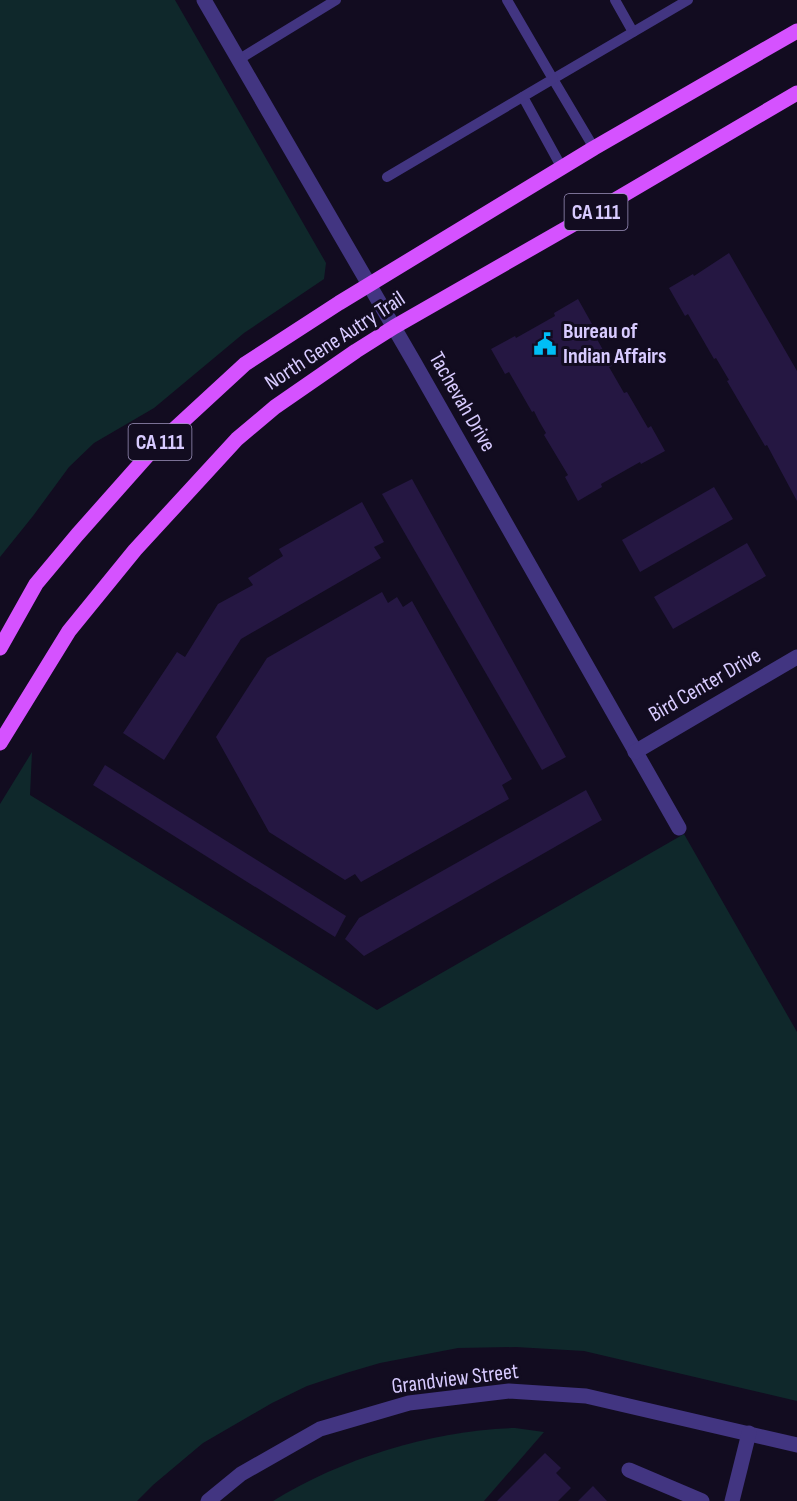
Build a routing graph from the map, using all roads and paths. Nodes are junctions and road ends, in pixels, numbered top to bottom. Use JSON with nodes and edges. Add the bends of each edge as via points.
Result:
{"nodes":[{"id":1,"x":204,"y":0,"type":"edge"},
{"id":2,"x":336,"y":0,"type":"edge"},
{"id":3,"x":507,"y":0,"type":"edge"},
{"id":4,"x":615,"y":0,"type":"edge"},
{"id":5,"x":688,"y":0,"type":"edge"},
{"id":6,"x":797,"y":31,"type":"edge"},
{"id":7,"x":633,"y":32,"type":"junction"},
{"id":8,"x":238,"y":60,"type":"junction"},
{"id":9,"x":553,"y":79,"type":"junction"},
{"id":10,"x":797,"y":93,"type":"edge"},
{"id":11,"x":523,"y":97,"type":"junction"},
{"id":12,"x":594,"y":148,"type":"junction"},
{"id":13,"x":562,"y":168,"type":"junction"},
{"id":14,"x":387,"y":177,"type":"dead end"},
{"id":15,"x":369,"y":285,"type":"junction"},
{"id":16,"x":394,"y":327,"type":"junction"},
{"id":17,"x":0,"y":648,"type":"edge"},
{"id":18,"x":797,"y":657,"type":"edge"},
{"id":19,"x":0,"y":743,"type":"edge"},
{"id":20,"x":635,"y":752,"type":"junction"},
{"id":21,"x":678,"y":828,"type":"dead end"},
{"id":22,"x":749,"y":1433,"type":"junction"},
{"id":23,"x":797,"y":1444,"type":"edge"},
{"id":24,"x":629,"y":1470,"type":"dead end"},
{"id":25,"x":208,"y":1501,"type":"edge"},
{"id":26,"x":702,"y":1501,"type":"edge"},
{"id":27,"x":732,"y":1501,"type":"edge"}],
"edges":[{"from":1,"to":8,"type":"street","name":"Tachevah Drive"},
{"from":2,"to":8,"type":"lane"},
{"from":3,"to":9,"type":"lane"},
{"from":4,"to":7,"type":"lane"},
{"from":5,"to":7,"type":"lane"},
{"from":6,"to":12,"type":"main road","name":"North Gene Autry Trail","number":"CA 111"},
{"from":7,"to":9,"type":"lane"},
{"from":8,"to":15,"type":"street","name":"Tachevah Drive"},
{"from":9,"to":11,"type":"lane"},
{"from":9,"to":12,"type":"lane"},
{"from":10,"to":16,"type":"main road","name":"North Gene Autry Trail","number":"CA 111"},
{"from":11,"to":13,"type":"lane"},
{"from":11,"to":14,"type":"lane"},
{"from":12,"to":13,"type":"main road","name":"North Gene Autry Trail","number":"CA 111"},
{"from":13,"to":15,"type":"main road","name":"North Gene Autry Trail","number":"CA 111"},
{"from":15,"to":16,"type":"street","name":"Tachevah Drive"},
{"from":15,"to":17,"type":"main road","name":"North Gene Autry Trail","number":"CA 111","via":[[245,364],[156,446],[36,584]]},
{"from":16,"to":19,"type":"main road","name":"North Gene Autry Trail","number":"CA 111","via":[[275,407],[237,439],[135,550],[69,631]]},
{"from":16,"to":20,"type":"street","name":"Tachevah Drive"},
{"from":18,"to":20,"type":"street","name":"Bird Center Drive"},
{"from":20,"to":21,"type":"street","name":"Tachevah Drive"},
{"from":22,"to":23,"type":"street","name":"Grandview Street"},
{"from":22,"to":25,"type":"street","name":"Grandview Street","via":[[586,1396],[510,1391],[420,1402],[320,1429],[241,1474]]},
{"from":22,"to":27,"type":"street"},
{"from":24,"to":26,"type":"street"}]}
